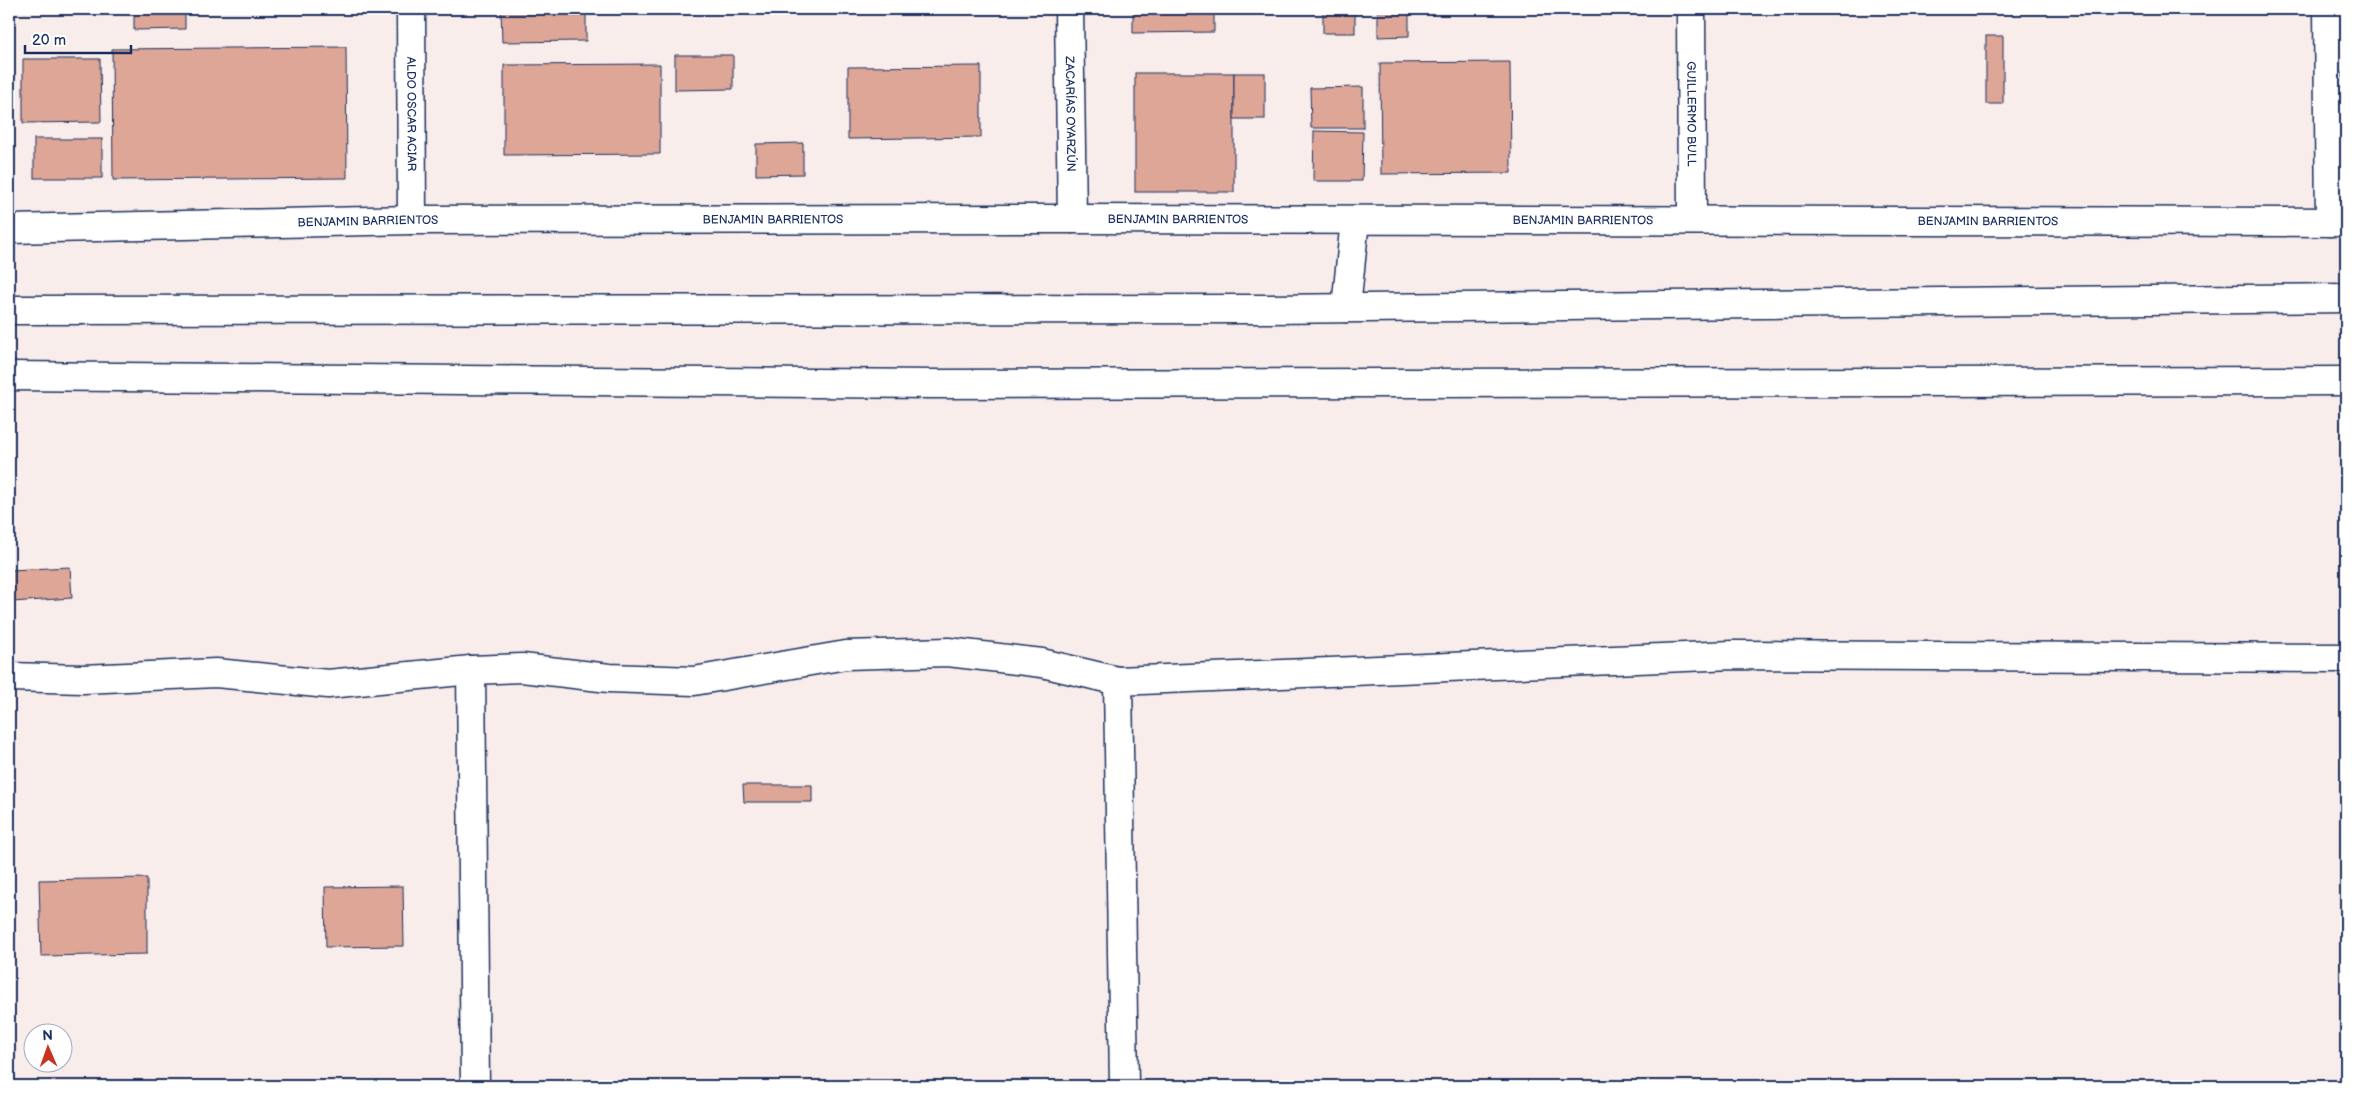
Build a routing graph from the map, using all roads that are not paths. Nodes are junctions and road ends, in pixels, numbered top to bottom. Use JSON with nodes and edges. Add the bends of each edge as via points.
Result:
{"nodes":[{"id":1,"x":411,"y":9,"type":"edge"},
{"id":2,"x":1069,"y":9,"type":"edge"},
{"id":3,"x":1691,"y":9,"type":"edge"},
{"id":4,"x":2328,"y":9,"type":"edge"},
{"id":5,"x":1072,"y":219,"type":"junction"},
{"id":6,"x":412,"y":220,"type":"junction"},
{"id":7,"x":1356,"y":220,"type":"junction"},
{"id":8,"x":1692,"y":220,"type":"junction"},
{"id":9,"x":2338,"y":222,"type":"edge"},
{"id":10,"x":9,"y":229,"type":"edge"},
{"id":11,"x":2346,"y":298,"type":"edge"},
{"id":12,"x":1346,"y":308,"type":"junction"},
{"id":13,"x":9,"y":310,"type":"edge"},
{"id":14,"x":9,"y":376,"type":"edge"},
{"id":15,"x":2346,"y":381,"type":"edge"},
{"id":16,"x":2346,"y":658,"type":"edge"},
{"id":17,"x":471,"y":670,"type":"junction"},
{"id":18,"x":9,"y":677,"type":"edge"},
{"id":19,"x":1118,"y":681,"type":"junction"},
{"id":20,"x":475,"y":1086,"type":"edge"},
{"id":21,"x":1124,"y":1086,"type":"edge"}],
"edges":[{"from":1,"to":6,"type":"street","name":"ALDO OSCAR ACIAR"},
{"from":2,"to":5,"type":"street","name":"ZACARÍAS OYARZÚN"},
{"from":3,"to":8,"type":"street","name":"GUILLERMO BULL"},
{"from":4,"to":9,"type":"street"},
{"from":5,"to":6,"type":"street","name":"BENJAMIN BARRIENTOS"},
{"from":5,"to":7,"type":"street","name":"BENJAMIN BARRIENTOS"},
{"from":6,"to":10,"type":"street","name":"BENJAMIN BARRIENTOS"},
{"from":7,"to":8,"type":"street","name":"BENJAMIN BARRIENTOS"},
{"from":7,"to":12,"type":"street"},
{"from":8,"to":9,"type":"street","name":"BENJAMIN BARRIENTOS"},
{"from":11,"to":12,"type":"street"},
{"from":12,"to":13,"type":"street"},
{"from":14,"to":15,"type":"street","via":[[933,384]]},
{"from":16,"to":19,"type":"street","via":[[1733,655]]},
{"from":17,"to":18,"type":"street","via":[[328,684],[216,673],[83,679]]},
{"from":17,"to":19,"type":"street","via":[[522,668],[610,678],[694,681],[846,655],[948,652],[1042,663]]},
{"from":17,"to":20,"type":"street"},
{"from":19,"to":21,"type":"street"}]}
